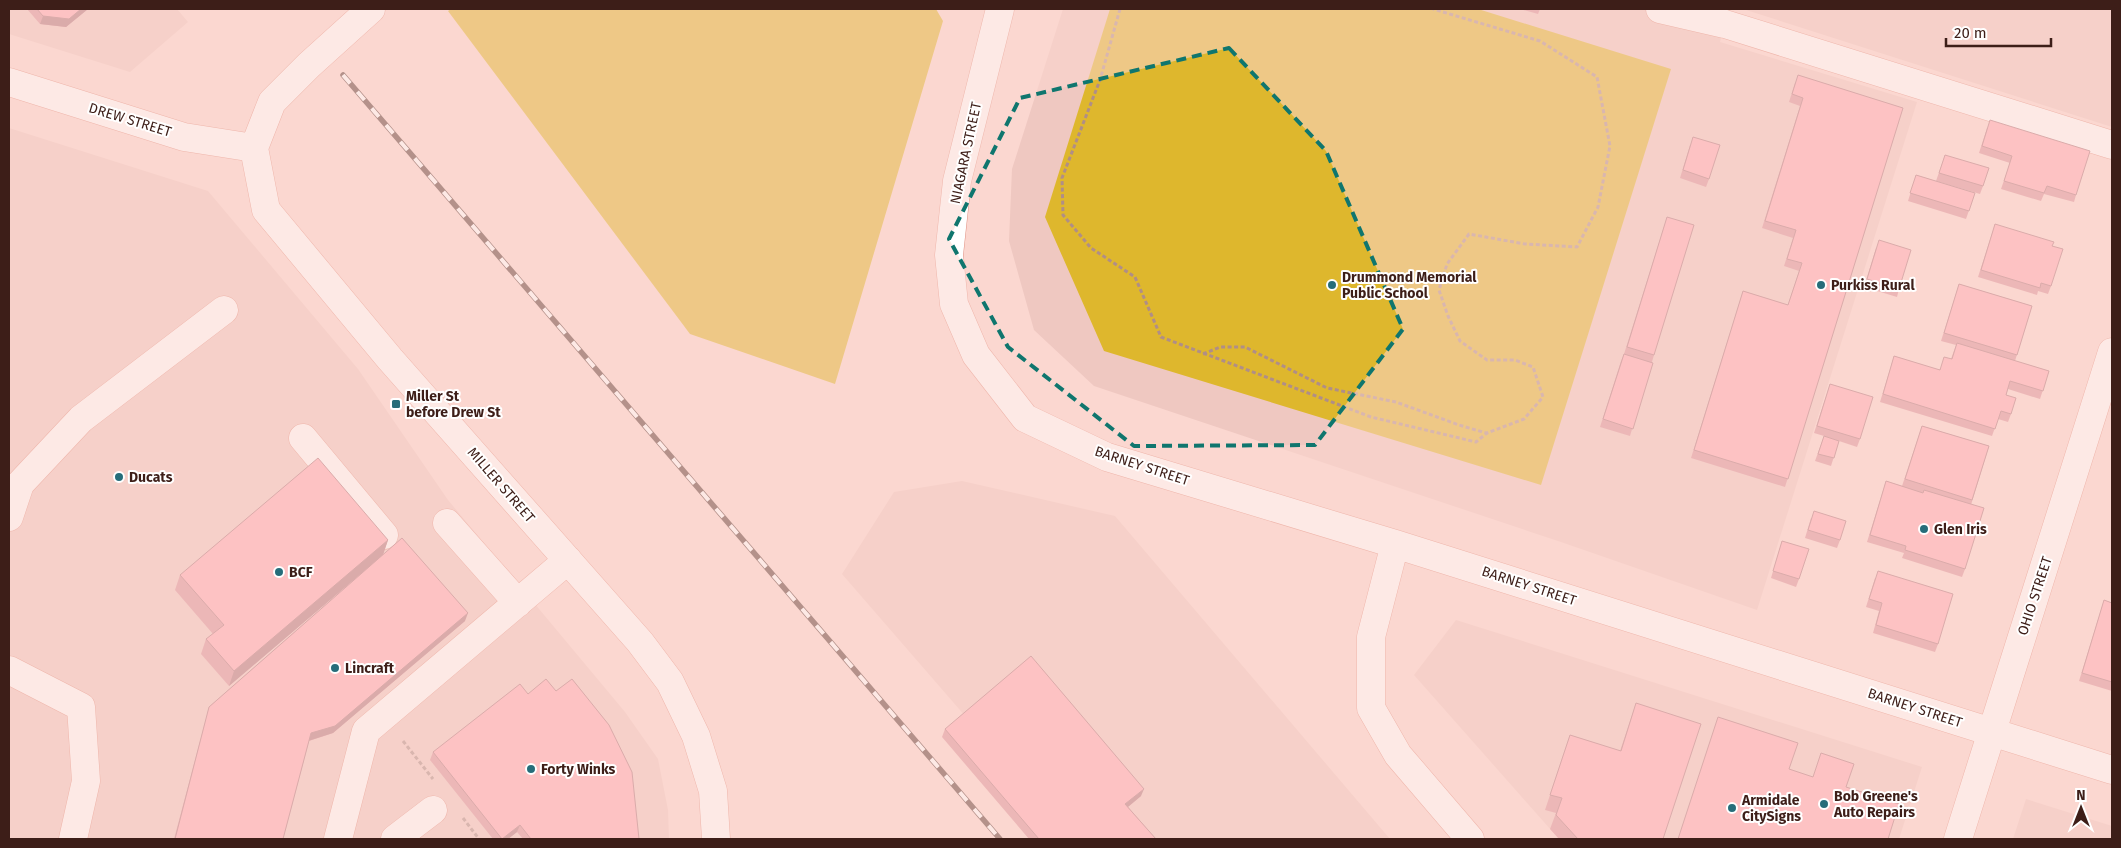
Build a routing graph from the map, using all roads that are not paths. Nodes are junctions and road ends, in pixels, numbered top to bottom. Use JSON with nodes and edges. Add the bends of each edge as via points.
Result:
{"nodes":[{"id":1,"x":371,"y":9,"type":"edge"},
{"id":2,"x":1000,"y":9,"type":"edge"},
{"id":3,"x":1660,"y":9,"type":"edge"},
{"id":4,"x":9,"y":82,"type":"edge"},
{"id":5,"x":2112,"y":145,"type":"edge"},
{"id":6,"x":254,"y":148,"type":"junction"},
{"id":7,"x":224,"y":310,"type":"dead end"},
{"id":8,"x":2112,"y":352,"type":"edge"},
{"id":9,"x":976,"y":355,"type":"joint"},
{"id":10,"x":303,"y":438,"type":"dead end"},
{"id":11,"x":9,"y":517,"type":"edge"},
{"id":12,"x":446,"y":523,"type":"dead end"},
{"id":13,"x":384,"y":535,"type":"edge"},
{"id":14,"x":1395,"y":544,"type":"junction"},
{"id":15,"x":568,"y":560,"type":"junction"},
{"id":16,"x":518,"y":603,"type":"junction"},
{"id":17,"x":9,"y":670,"type":"edge"},
{"id":18,"x":1991,"y":732,"type":"junction"},
{"id":19,"x":2112,"y":770,"type":"edge"},
{"id":20,"x":433,"y":810,"type":"dead end"},
{"id":21,"x":73,"y":839,"type":"edge"},
{"id":22,"x":338,"y":839,"type":"edge"},
{"id":23,"x":395,"y":839,"type":"edge"},
{"id":24,"x":716,"y":839,"type":"edge"},
{"id":25,"x":1470,"y":839,"type":"edge"},
{"id":26,"x":1958,"y":839,"type":"edge"}],
"edges":[{"from":1,"to":6,"type":"street","via":[[272,102]]},
{"from":2,"to":9,"type":"street","name":"NIAGARA STREET","via":[[957,181],[949,255],[954,304]]},
{"from":3,"to":5,"type":"street","via":[[1725,24]]},
{"from":4,"to":6,"type":"street","name":"DREW STREET","via":[[184,137]]},
{"from":6,"to":15,"type":"street","name":"MILLER STREET","via":[[266,210],[390,359]]},
{"from":7,"to":11,"type":"street","via":[[81,420],[20,484]]},
{"from":8,"to":18,"type":"street","name":"OHIO STREET"},
{"from":9,"to":14,"type":"street","name":"BARNEY STREET","via":[[1025,418],[1107,457]]},
{"from":10,"to":13,"type":"street"},
{"from":12,"to":16,"type":"street"},
{"from":14,"to":18,"type":"street","name":"BARNEY STREET"},
{"from":14,"to":25,"type":"street","via":[[1371,637],[1371,708],[1398,756]]},
{"from":15,"to":16,"type":"street"},
{"from":15,"to":24,"type":"street","name":"MILLER STREET","via":[[640,642],[670,682],[696,736],[713,791]]},
{"from":16,"to":22,"type":"street","via":[[366,731]]},
{"from":17,"to":21,"type":"street","via":[[82,707],[86,780]]},
{"from":18,"to":19,"type":"street","name":"BARNEY STREET"},
{"from":18,"to":26,"type":"street","name":"OHIO STREET"},
{"from":20,"to":23,"type":"street"}]}
